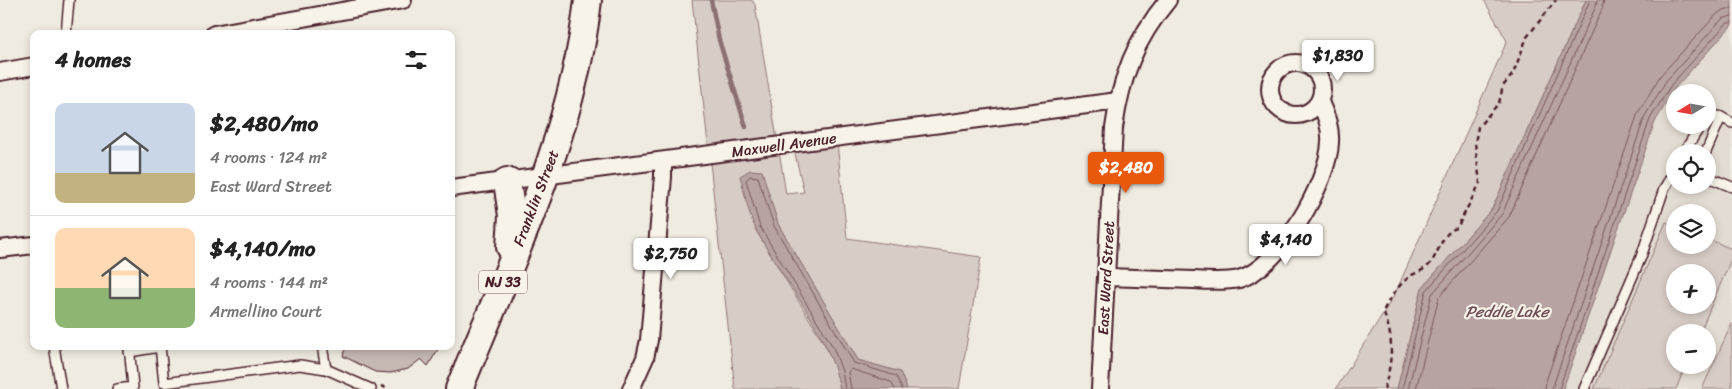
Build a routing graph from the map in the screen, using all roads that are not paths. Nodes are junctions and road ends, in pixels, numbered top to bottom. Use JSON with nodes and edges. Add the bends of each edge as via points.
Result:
{"nodes":[{"id":1,"x":69,"y":0,"type":"edge"},
{"id":2,"x":404,"y":0,"type":"edge"},
{"id":3,"x":588,"y":0,"type":"edge"},
{"id":4,"x":1168,"y":0,"type":"edge"},
{"id":5,"x":66,"y":30,"type":"edge"},
{"id":6,"x":236,"y":30,"type":"edge"},
{"id":7,"x":30,"y":67,"type":"edge"},
{"id":8,"x":0,"y":72,"type":"edge"},
{"id":9,"x":1118,"y":100,"type":"junction"},
{"id":10,"x":1320,"y":102,"type":"dead end"},
{"id":11,"x":1721,"y":117,"type":"junction"},
{"id":12,"x":1716,"y":118,"type":"edge"},
{"id":13,"x":1732,"y":122,"type":"edge"},
{"id":14,"x":1709,"y":144,"type":"edge"},
{"id":15,"x":662,"y":161,"type":"junction"},
{"id":16,"x":546,"y":176,"type":"junction"},
{"id":17,"x":1716,"y":180,"type":"edge"},
{"id":18,"x":507,"y":181,"type":"junction"},
{"id":19,"x":1666,"y":186,"type":"edge"},
{"id":20,"x":1732,"y":187,"type":"edge"},
{"id":21,"x":455,"y":188,"type":"edge"},
{"id":22,"x":30,"y":245,"type":"edge"},
{"id":23,"x":0,"y":249,"type":"edge"},
{"id":24,"x":509,"y":268,"type":"junction"},
{"id":25,"x":1106,"y":277,"type":"junction"},
{"id":26,"x":55,"y":350,"type":"edge"},
{"id":27,"x":129,"y":350,"type":"edge"},
{"id":28,"x":160,"y":350,"type":"edge"},
{"id":29,"x":323,"y":350,"type":"edge"},
{"id":30,"x":326,"y":369,"type":"junction"},
{"id":31,"x":203,"y":379,"type":"junction"},
{"id":32,"x":61,"y":389,"type":"edge"},
{"id":33,"x":117,"y":389,"type":"edge"},
{"id":34,"x":203,"y":389,"type":"edge"},
{"id":35,"x":371,"y":389,"type":"edge"},
{"id":36,"x":459,"y":389,"type":"edge"},
{"id":37,"x":631,"y":389,"type":"edge"},
{"id":38,"x":1100,"y":389,"type":"edge"},
{"id":39,"x":1584,"y":389,"type":"edge"}],
"edges":[{"from":1,"to":5,"type":"lane"},
{"from":2,"to":6,"type":"street"},
{"from":3,"to":16,"type":"main road","name":"Franklin Street","number":"NJ 33","via":[[570,92]]},
{"from":4,"to":9,"type":"street","name":"East Ward Street","via":[[1135,50]]},
{"from":7,"to":8,"type":"street"},
{"from":9,"to":15,"type":"street","name":"Maxwell Avenue"},
{"from":9,"to":25,"type":"street","name":"East Ward Street"},
{"from":10,"to":25,"type":"street","via":[[1329,121],[1330,142],[1322,180],[1274,256],[1240,278],[1220,281]]},
{"from":11,"to":12,"type":"lane"},
{"from":11,"to":13,"type":"lane"},
{"from":11,"to":14,"type":"lane"},
{"from":15,"to":16,"type":"street","name":"Maxwell Avenue"},
{"from":15,"to":37,"type":"street","via":[[650,340]]},
{"from":16,"to":18,"type":"street","name":"Maxwell Avenue"},
{"from":16,"to":24,"type":"main road","name":"Franklin Street","number":"NJ 33"},
{"from":17,"to":20,"type":"lane"},
{"from":18,"to":21,"type":"street","name":"Maxwell Avenue"},
{"from":18,"to":24,"type":"main road","via":[[512,216]]},
{"from":19,"to":39,"type":"lane","via":[[1641,257]]},
{"from":22,"to":23,"type":"street"},
{"from":24,"to":36,"type":"main road","name":"Franklin Street","number":"NJ 33"},
{"from":25,"to":38,"type":"street","name":"East Ward Street"},
{"from":26,"to":32,"type":"lane"},
{"from":27,"to":33,"type":"lane","via":[[133,387]]},
{"from":28,"to":31,"type":"lane","via":[[164,383]]},
{"from":29,"to":30,"type":"lane"},
{"from":30,"to":31,"type":"lane","via":[[300,365]]},
{"from":30,"to":35,"type":"lane"},
{"from":31,"to":34,"type":"lane"}]}
